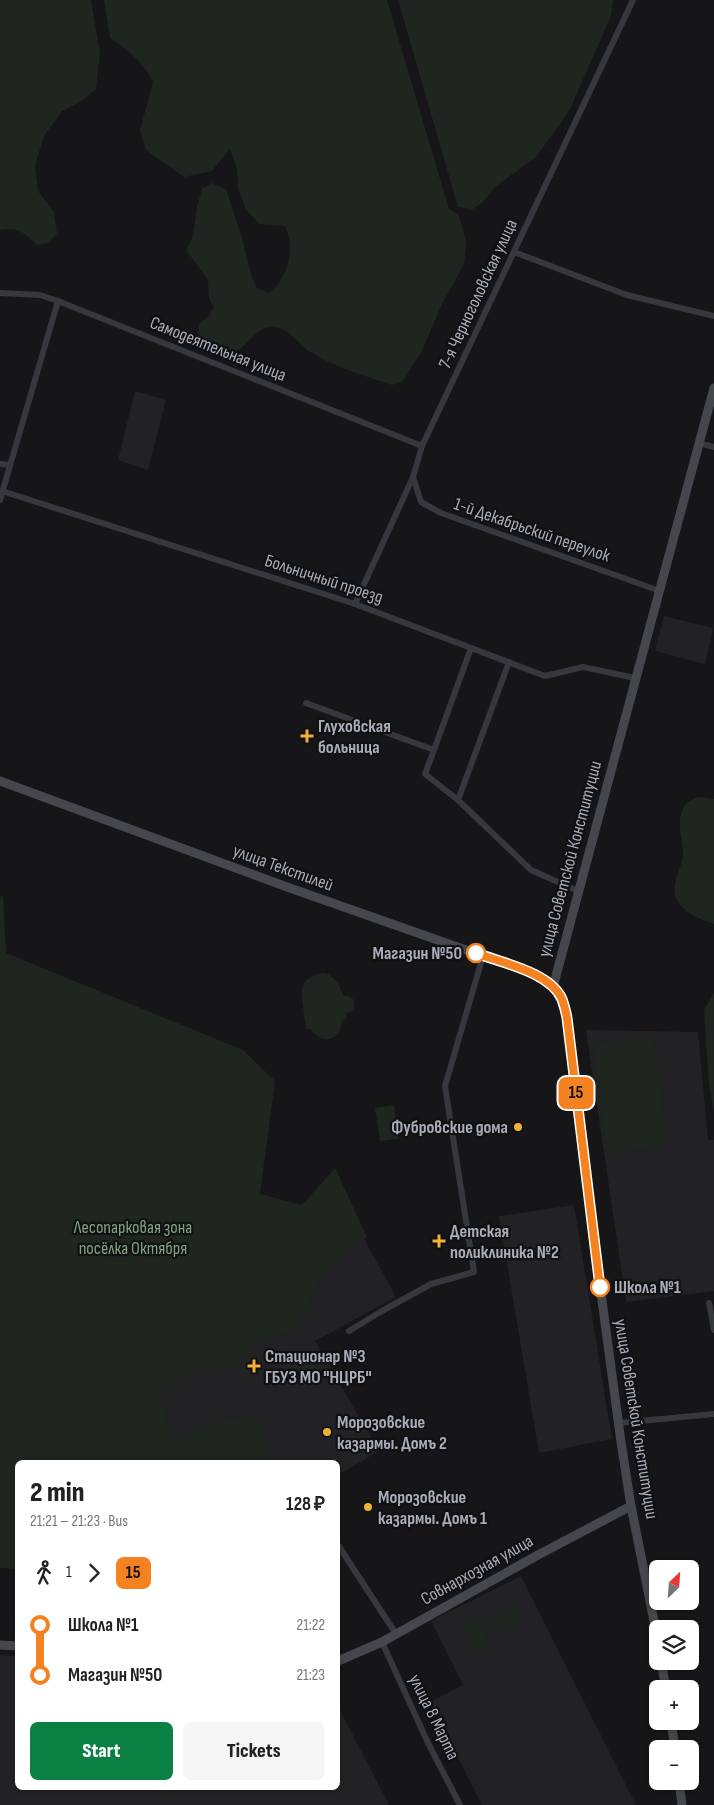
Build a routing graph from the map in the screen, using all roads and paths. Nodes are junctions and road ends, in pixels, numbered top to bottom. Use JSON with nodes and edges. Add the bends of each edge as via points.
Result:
{"nodes":[{"id":1,"x":633,"y":0,"type":"edge"},
{"id":2,"x":514,"y":252,"type":"junction"},
{"id":3,"x":0,"y":293,"type":"edge"},
{"id":4,"x":58,"y":301,"type":"junction"},
{"id":5,"x":714,"y":316,"type":"edge"},
{"id":6,"x":714,"y":388,"type":"edge"},
{"id":7,"x":699,"y":443,"type":"junction"},
{"id":8,"x":422,"y":446,"type":"junction"},
{"id":9,"x":714,"y":447,"type":"edge"},
{"id":10,"x":0,"y":464,"type":"edge"},
{"id":11,"x":10,"y":465,"type":"junction"},
{"id":12,"x":413,"y":478,"type":"junction"},
{"id":13,"x":2,"y":491,"type":"junction"},
{"id":14,"x":0,"y":500,"type":"edge"},
{"id":15,"x":660,"y":591,"type":"junction"},
{"id":16,"x":355,"y":604,"type":"junction"},
{"id":17,"x":472,"y":648,"type":"junction"},
{"id":18,"x":509,"y":662,"type":"junction"},
{"id":19,"x":635,"y":678,"type":"junction"},
{"id":20,"x":306,"y":703,"type":"dead end"},
{"id":21,"x":434,"y":750,"type":"junction"},
{"id":22,"x":0,"y":781,"type":"edge"},
{"id":23,"x":458,"y":800,"type":"junction"},
{"id":24,"x":578,"y":891,"type":"junction"},
{"id":25,"x":483,"y":956,"type":"junction"},
{"id":26,"x":553,"y":987,"type":"junction"},
{"id":27,"x":709,"y":1303,"type":"dead end"},
{"id":28,"x":714,"y":1330,"type":"edge"},
{"id":29,"x":349,"y":1331,"type":"dead end"},
{"id":30,"x":714,"y":1414,"type":"edge"},
{"id":31,"x":618,"y":1423,"type":"junction"},
{"id":32,"x":631,"y":1506,"type":"junction"},
{"id":33,"x":340,"y":1547,"type":"edge"},
{"id":34,"x":654,"y":1620,"type":"edge"},
{"id":35,"x":396,"y":1634,"type":"junction"},
{"id":36,"x":382,"y":1642,"type":"junction"},
{"id":37,"x":0,"y":1645,"type":"edge"},
{"id":38,"x":15,"y":1646,"type":"edge"},
{"id":39,"x":340,"y":1660,"type":"edge"},
{"id":40,"x":680,"y":1790,"type":"edge"},
{"id":41,"x":460,"y":1805,"type":"edge"},
{"id":42,"x":682,"y":1805,"type":"edge"}],
"edges":[{"from":1,"to":2,"type":"street","name":"7-я Черноголовская улица"},
{"from":2,"to":5,"type":"street","via":[[627,295]]},
{"from":2,"to":8,"type":"street","name":"7-я Черноголовская улица"},
{"from":3,"to":4,"type":"street","name":"Самодеятельная улица","via":[[40,295]]},
{"from":4,"to":8,"type":"street","name":"Самодеятельная улица"},
{"from":4,"to":11,"type":"street"},
{"from":6,"to":7,"type":"street","name":"улица Советской Конституции"},
{"from":7,"to":9,"type":"street"},
{"from":7,"to":15,"type":"street","name":"улица Советской Конституции"},
{"from":8,"to":12,"type":"street","name":"7-я Черноголовская улица"},
{"from":10,"to":11,"type":"street"},
{"from":11,"to":13,"type":"street"},
{"from":12,"to":15,"type":"street","name":"1-й Декабрьский переулок","via":[[421,502],[441,513]]},
{"from":12,"to":16,"type":"street","name":"7-я Черноголовская улица"},
{"from":13,"to":14,"type":"street"},
{"from":13,"to":16,"type":"street","name":"Больничный проезд"},
{"from":15,"to":19,"type":"street","name":"улица Советской Конституции"},
{"from":16,"to":17,"type":"street","name":"Больничный проезд"},
{"from":17,"to":18,"type":"street","name":"Больничный проезд"},
{"from":17,"to":21,"type":"street"},
{"from":18,"to":19,"type":"street","name":"Больничный проезд","via":[[545,676],[583,667]]},
{"from":18,"to":23,"type":"street"},
{"from":19,"to":24,"type":"street","name":"улица Советской Конституции"},
{"from":20,"to":21,"type":"street"},
{"from":21,"to":23,"type":"street","via":[[425,774]]},
{"from":22,"to":25,"type":"street","name":"улица Текстилей"},
{"from":23,"to":24,"type":"street","via":[[531,870]]},
{"from":24,"to":26,"type":"street","name":"улица Советской Конституции"},
{"from":25,"to":26,"type":"street","name":"улица Текстилей","via":[[530,973]]},
{"from":25,"to":29,"type":"street","via":[[445,1086],[474,1272],[431,1284]]},
{"from":26,"to":31,"type":"street","name":"улица Советской Конституции","via":[[562,998],[567,1018]]},
{"from":27,"to":28,"type":"street"},
{"from":30,"to":31,"type":"street"},
{"from":31,"to":32,"type":"street","name":"улица Советской Конституции"},
{"from":32,"to":34,"type":"street","name":"улица Советской Конституции"},
{"from":32,"to":35,"type":"street","name":"Совнархозная улица"},
{"from":33,"to":35,"type":"street"},
{"from":35,"to":36,"type":"street","name":"Совнархозная улица"},
{"from":36,"to":39,"type":"street","name":"Совнархозная улица"},
{"from":36,"to":41,"type":"street","name":"улица 8 Марта"},
{"from":37,"to":38,"type":"street"},
{"from":40,"to":42,"type":"street"}]}
